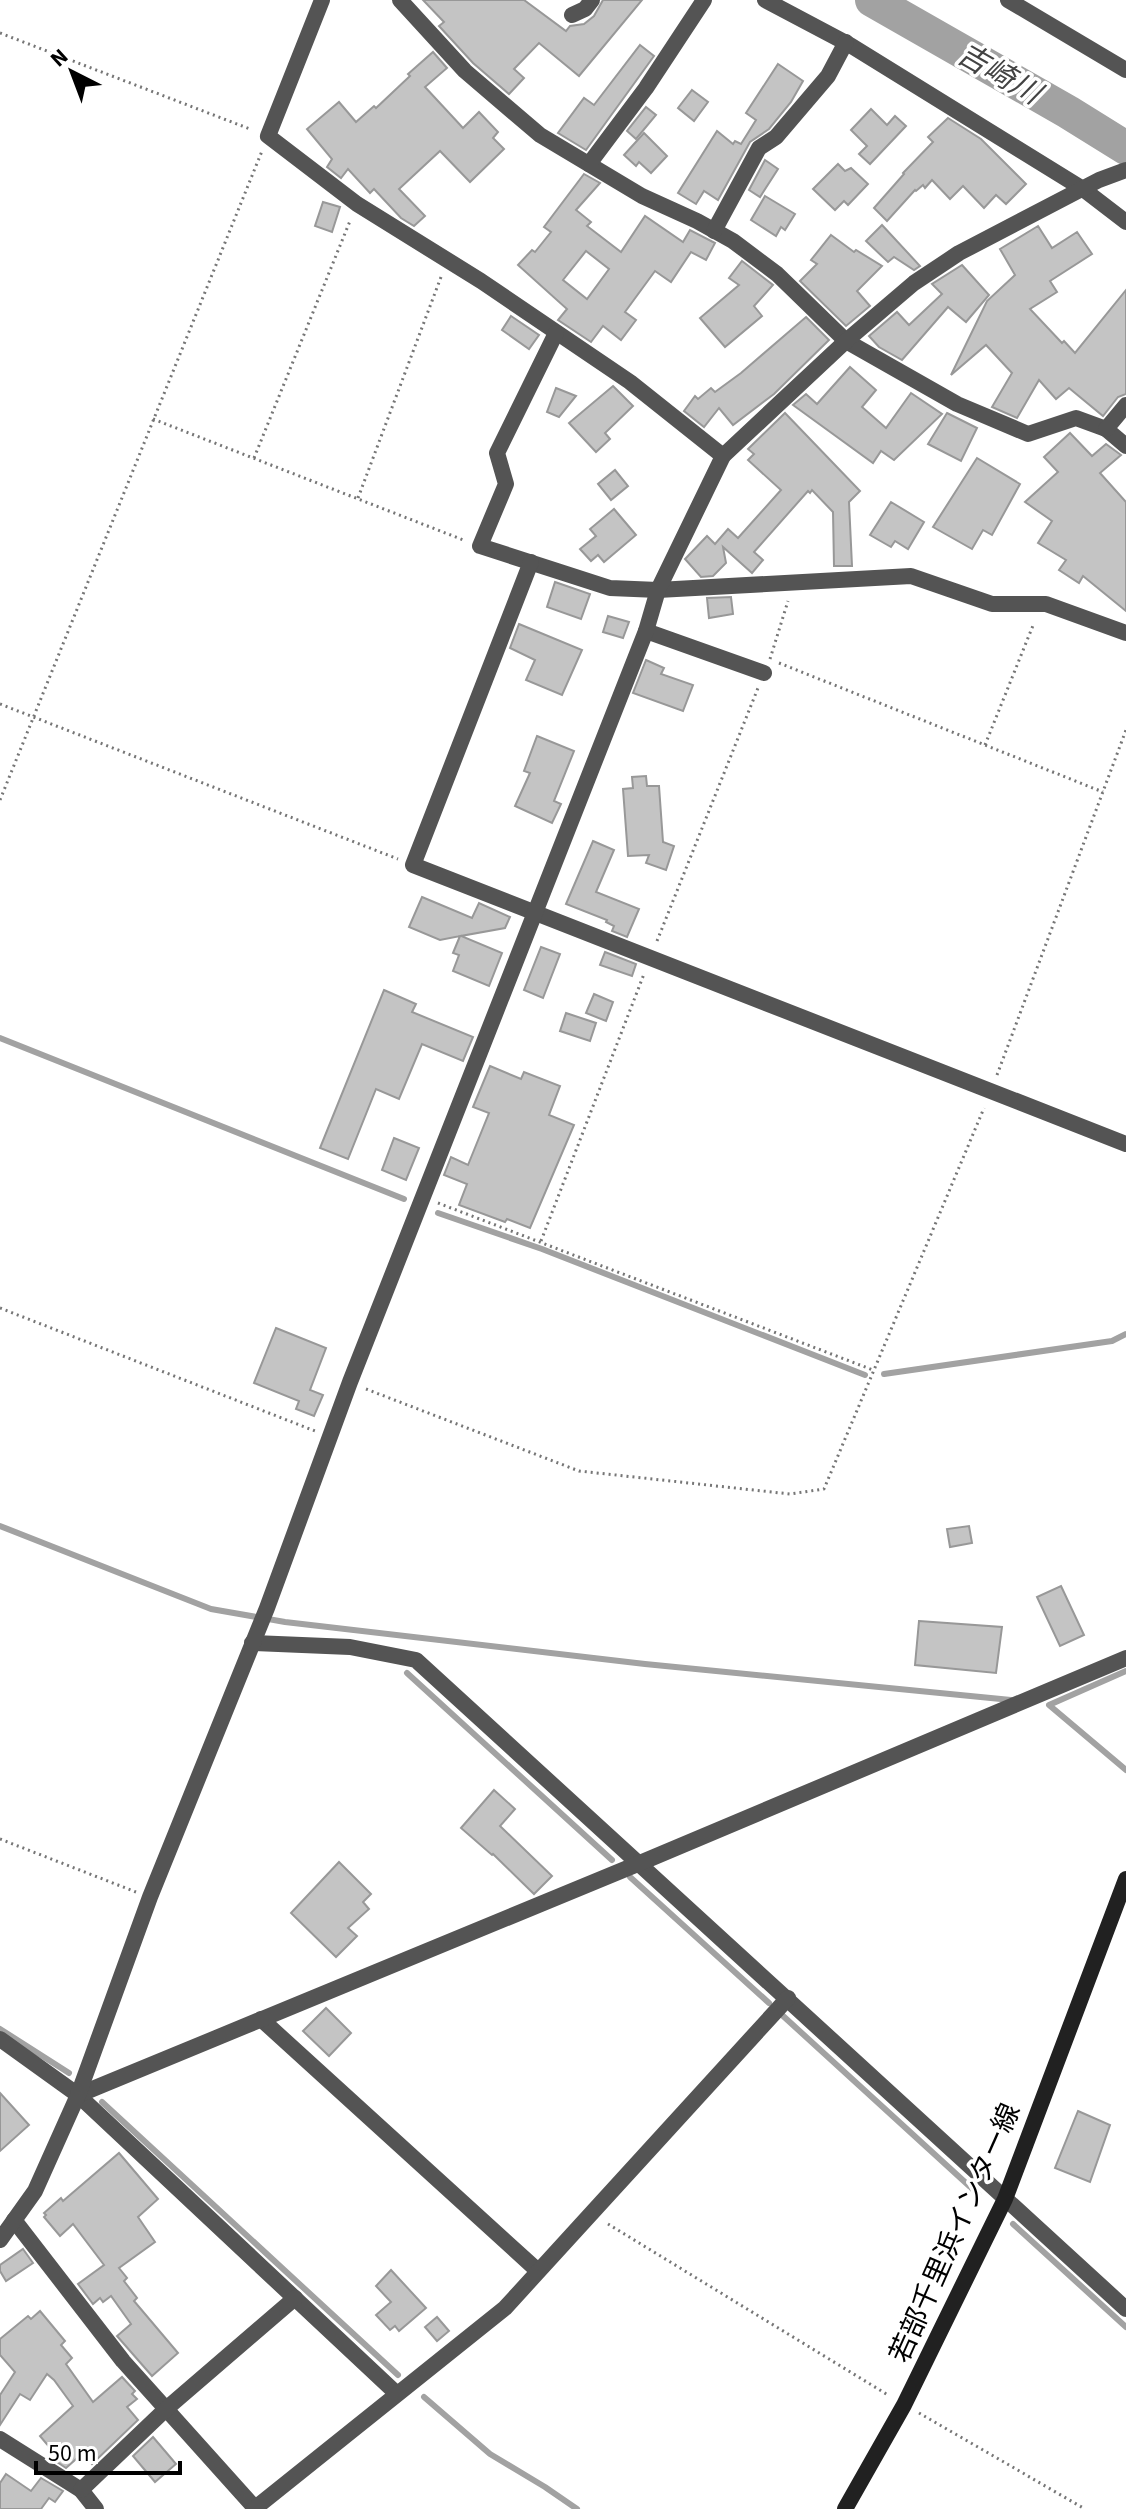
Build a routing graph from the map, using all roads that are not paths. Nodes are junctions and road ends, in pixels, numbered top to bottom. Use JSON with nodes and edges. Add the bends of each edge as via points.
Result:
{"nodes":[{"id":1,"x":322,"y":0,"type":"edge"},
{"id":2,"x":400,"y":0,"type":"edge"},
{"id":3,"x":592,"y":0,"type":"edge"},
{"id":4,"x":704,"y":0,"type":"edge"},
{"id":5,"x":765,"y":0,"type":"edge"},
{"id":6,"x":1008,"y":0,"type":"edge"},
{"id":7,"x":572,"y":15,"type":"dead end"},
{"id":8,"x":846,"y":42,"type":"junction"},
{"id":9,"x":1126,"y":70,"type":"edge"},
{"id":10,"x":589,"y":164,"type":"junction"},
{"id":11,"x":1126,"y":170,"type":"edge"},
{"id":12,"x":1083,"y":189,"type":"junction"},
{"id":13,"x":1126,"y":222,"type":"edge"},
{"id":14,"x":714,"y":231,"type":"junction"},
{"id":15,"x":556,"y":333,"type":"junction"},
{"id":16,"x":846,"y":341,"type":"junction"},
{"id":17,"x":1126,"y":405,"type":"edge"},
{"id":18,"x":1106,"y":429,"type":"junction"},
{"id":19,"x":1126,"y":446,"type":"edge"},
{"id":20,"x":723,"y":456,"type":"junction"},
{"id":21,"x":531,"y":562,"type":"junction"},
{"id":22,"x":658,"y":590,"type":"junction"},
{"id":23,"x":646,"y":631,"type":"junction"},
{"id":24,"x":1126,"y":633,"type":"edge"},
{"id":25,"x":764,"y":673,"type":"road end"},
{"id":26,"x":535,"y":913,"type":"junction"},
{"id":27,"x":1126,"y":1144,"type":"edge"},
{"id":28,"x":255,"y":1637,"type":"junction"},
{"id":29,"x":1126,"y":1658,"type":"edge"},
{"id":30,"x":640,"y":1863,"type":"junction"},
{"id":31,"x":1126,"y":1879,"type":"edge"},
{"id":32,"x":788,"y":1998,"type":"junction"},
{"id":33,"x":261,"y":2019,"type":"junction"},
{"id":34,"x":0,"y":2039,"type":"edge"},
{"id":35,"x":78,"y":2095,"type":"junction"},
{"id":36,"x":1005,"y":2199,"type":"junction"},
{"id":37,"x":14,"y":2220,"type":"junction"},
{"id":38,"x":0,"y":2240,"type":"edge"},
{"id":39,"x":538,"y":2271,"type":"junction"},
{"id":40,"x":295,"y":2298,"type":"junction"},
{"id":41,"x":1126,"y":2309,"type":"edge"},
{"id":42,"x":396,"y":2393,"type":"junction"},
{"id":43,"x":166,"y":2409,"type":"junction"},
{"id":44,"x":0,"y":2439,"type":"edge"},
{"id":45,"x":81,"y":2490,"type":"junction"},
{"id":46,"x":254,"y":2508,"type":"edge"},
{"id":47,"x":96,"y":2509,"type":"edge"},
{"id":48,"x":845,"y":2509,"type":"edge"}],
"edges":[{"from":1,"to":15,"type":"street","via":[[268,136],[357,204]]},
{"from":2,"to":10,"type":"street","via":[[465,71],[540,135]]},
{"from":3,"to":7,"type":"street"},
{"from":4,"to":10,"type":"street"},
{"from":5,"to":8,"type":"street"},
{"from":6,"to":9,"type":"street"},
{"from":8,"to":12,"type":"street"},
{"from":8,"to":14,"type":"street","via":[[828,76],[776,137],[759,148]]},
{"from":10,"to":14,"type":"street"},
{"from":11,"to":12,"type":"street"},
{"from":12,"to":13,"type":"street"},
{"from":12,"to":16,"type":"street","via":[[959,253]]},
{"from":14,"to":16,"type":"street","via":[[777,274]]},
{"from":15,"to":20,"type":"street","via":[[630,382]]},
{"from":15,"to":21,"type":"street","via":[[497,453],[506,484],[480,546]]},
{"from":16,"to":18,"type":"street","via":[[957,404],[1028,434],[1076,418]]},
{"from":16,"to":20,"type":"street"},
{"from":17,"to":18,"type":"street"},
{"from":18,"to":19,"type":"street"},
{"from":20,"to":22,"type":"street"},
{"from":21,"to":22,"type":"street","via":[[610,588]]},
{"from":21,"to":26,"type":"street","via":[[413,865]]},
{"from":22,"to":23,"type":"street"},
{"from":22,"to":24,"type":"street","via":[[911,576],[992,604],[1042,604]]},
{"from":23,"to":25,"type":"street"},
{"from":23,"to":26,"type":"street"},
{"from":26,"to":27,"type":"street"},
{"from":26,"to":28,"type":"street"},
{"from":28,"to":30,"type":"street","via":[[416,1660]]},
{"from":28,"to":35,"type":"street","via":[[150,1897]]},
{"from":29,"to":30,"type":"street"},
{"from":30,"to":32,"type":"street"},
{"from":30,"to":33,"type":"street"},
{"from":31,"to":36,"type":"main road","name":"若部千里浜インター線"},
{"from":32,"to":36,"type":"street"},
{"from":32,"to":39,"type":"street"},
{"from":33,"to":35,"type":"street"},
{"from":33,"to":39,"type":"street"},
{"from":34,"to":35,"type":"street"},
{"from":35,"to":37,"type":"street","via":[[35,2191]]},
{"from":35,"to":40,"type":"street"},
{"from":36,"to":41,"type":"street"},
{"from":36,"to":48,"type":"main road","name":"若部千里浜インター線","via":[[904,2405]]},
{"from":37,"to":38,"type":"street"},
{"from":37,"to":43,"type":"street"},
{"from":39,"to":42,"type":"street","via":[[505,2308]]},
{"from":40,"to":42,"type":"street"},
{"from":40,"to":43,"type":"street"},
{"from":42,"to":46,"type":"street"},
{"from":43,"to":45,"type":"street"},
{"from":43,"to":46,"type":"street"},
{"from":44,"to":45,"type":"street"},
{"from":45,"to":47,"type":"street"}]}
